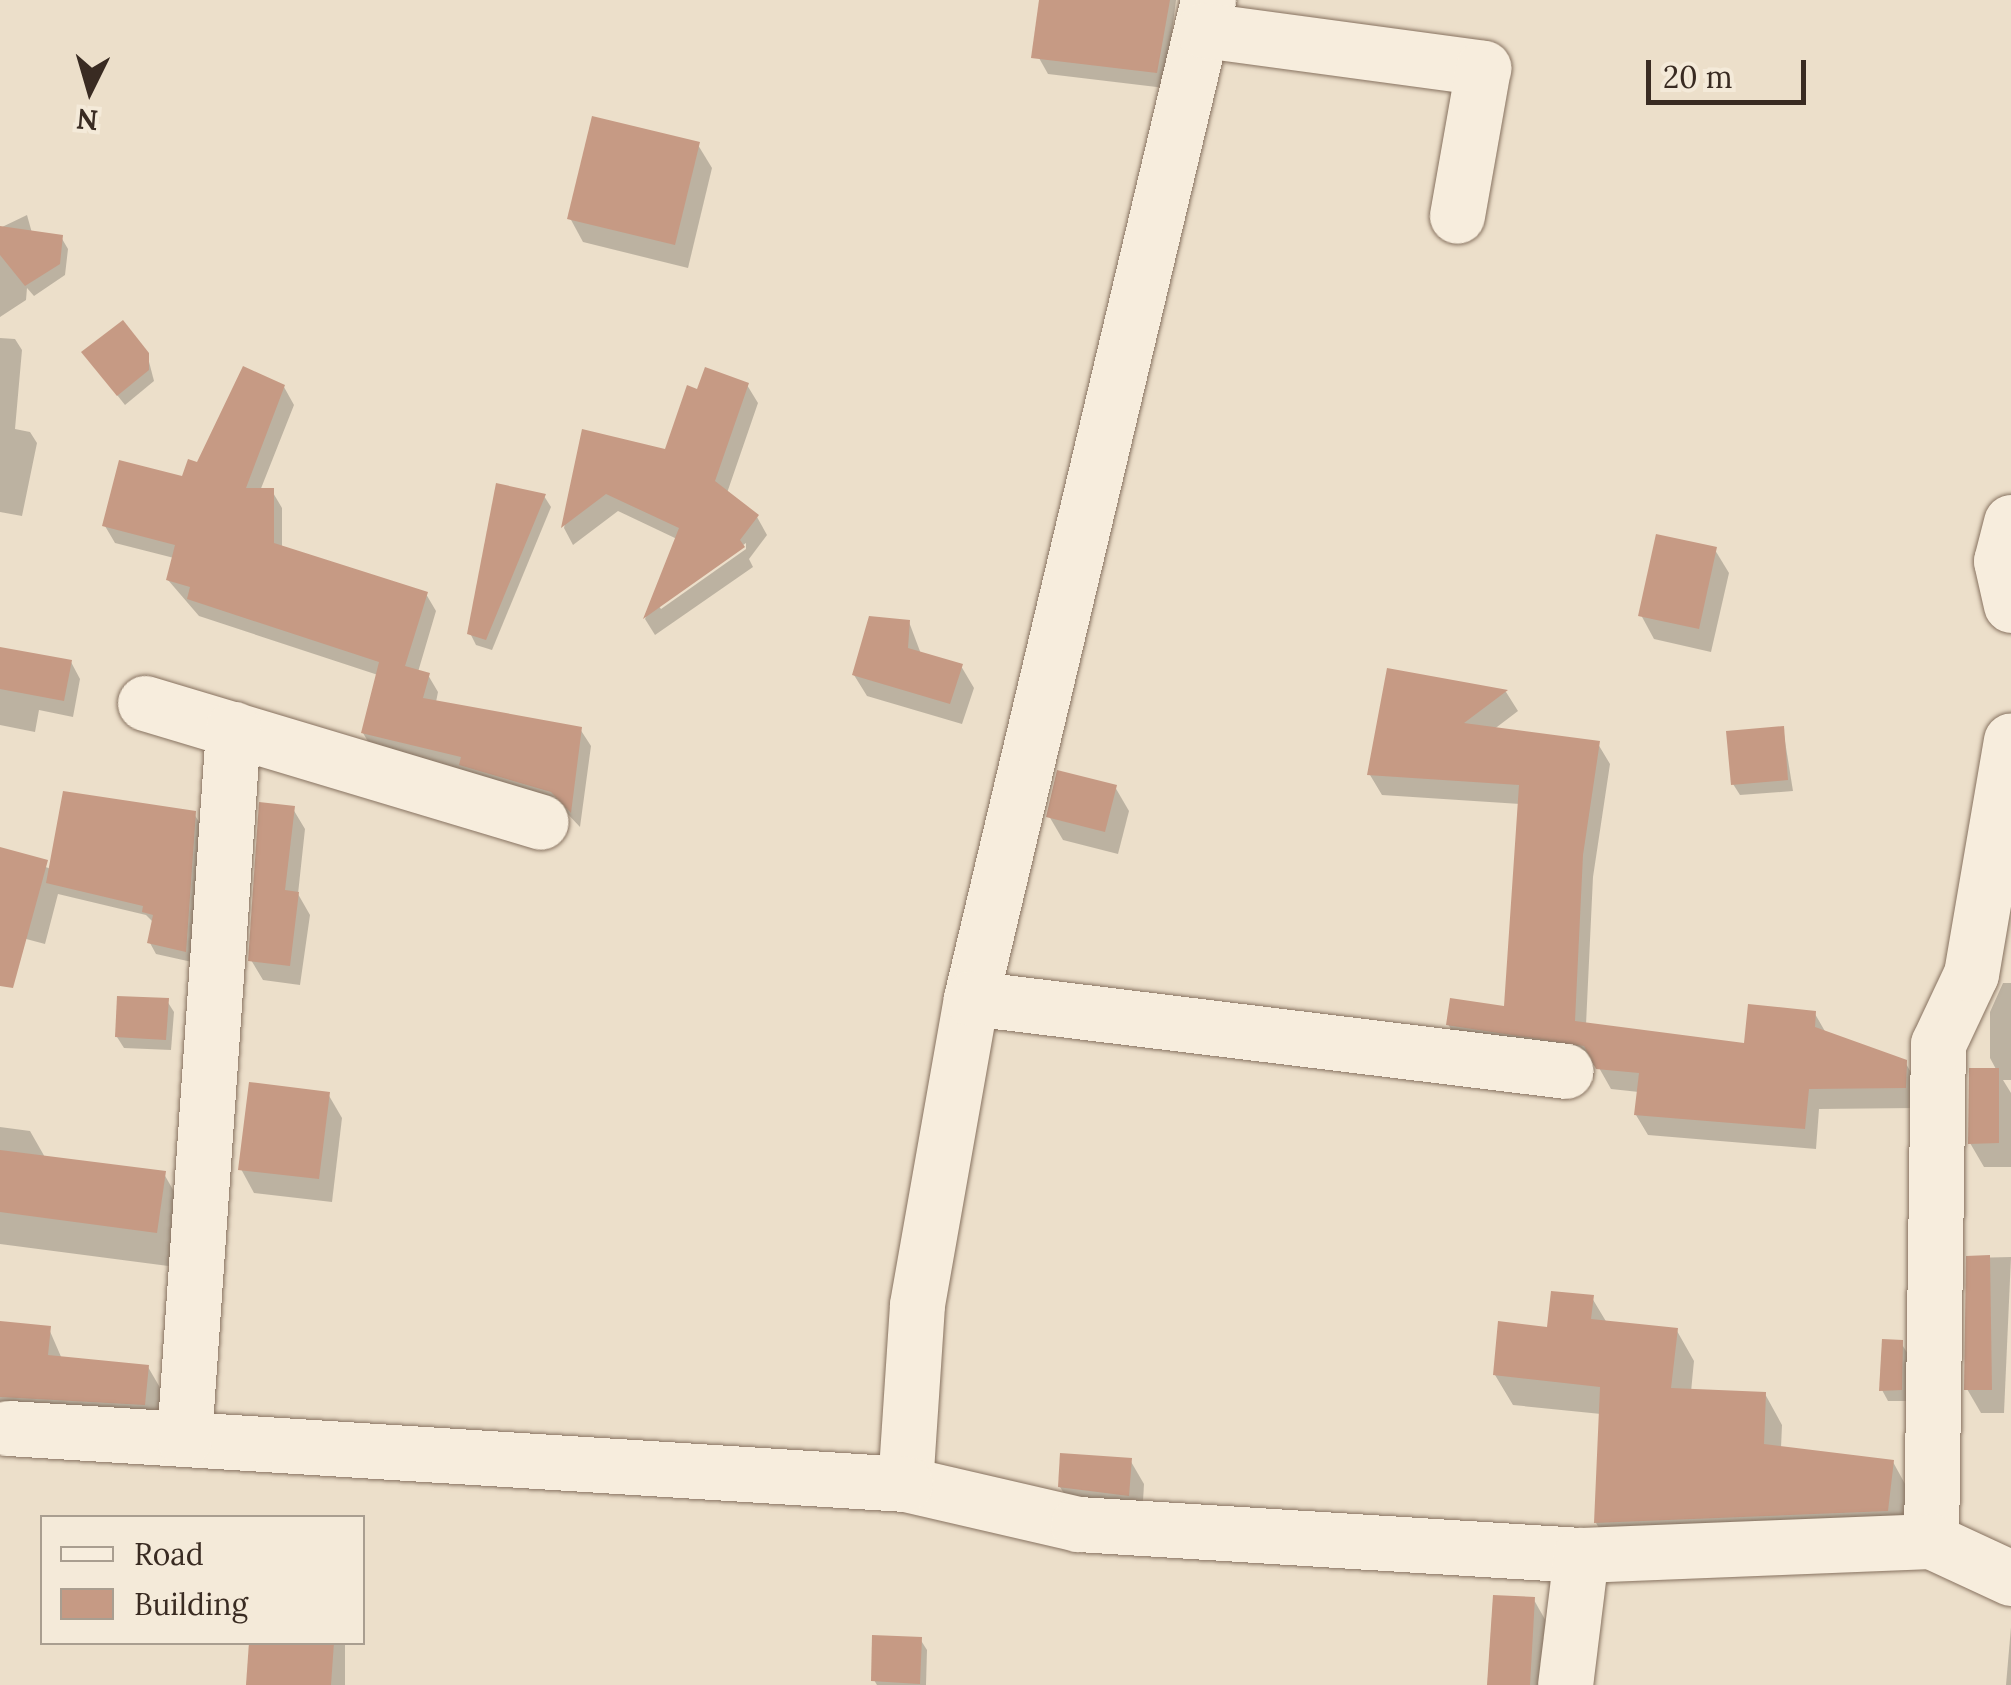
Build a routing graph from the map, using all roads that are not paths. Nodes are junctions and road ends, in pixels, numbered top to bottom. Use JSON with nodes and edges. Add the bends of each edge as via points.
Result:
{"nodes":[{"id":1,"x":1206,"y":15,"type":"edge"},
{"id":2,"x":1457,"y":216,"type":"dead end"},
{"id":3,"x":2011,"y":522,"type":"edge"},
{"id":4,"x":2011,"y":605,"type":"edge"},
{"id":5,"x":146,"y":703,"type":"dead end"},
{"id":6,"x":233,"y":729,"type":"junction"},
{"id":7,"x":2011,"y":740,"type":"edge"},
{"id":8,"x":541,"y":822,"type":"dead end"},
{"id":9,"x":970,"y":998,"type":"junction"},
{"id":10,"x":1566,"y":1071,"type":"dead end"},
{"id":11,"x":8,"y":1428,"type":"dead end"},
{"id":12,"x":184,"y":1439,"type":"junction"},
{"id":13,"x":906,"y":1484,"type":"junction"},
{"id":14,"x":1930,"y":1541,"type":"junction"},
{"id":15,"x":1581,"y":1555,"type":"junction"},
{"id":16,"x":2011,"y":1578,"type":"edge"},
{"id":17,"x":1565,"y":1685,"type":"edge"}],
"edges":[{"from":1,"to":2,"type":"street","via":[[1483,68]]},
{"from":1,"to":9,"type":"street"},
{"from":3,"to":4,"type":"street","via":[[2001,561]]},
{"from":5,"to":6,"type":"street"},
{"from":6,"to":8,"type":"street"},
{"from":6,"to":12,"type":"street"},
{"from":7,"to":14,"type":"street","via":[[1970,974],[1938,1044]]},
{"from":9,"to":10,"type":"street"},
{"from":9,"to":13,"type":"street","via":[[917,1305]]},
{"from":11,"to":12,"type":"street"},
{"from":12,"to":13,"type":"street"},
{"from":13,"to":15,"type":"street","via":[[1078,1524]]},
{"from":14,"to":15,"type":"street"},
{"from":14,"to":16,"type":"street"},
{"from":15,"to":17,"type":"street"}]}
